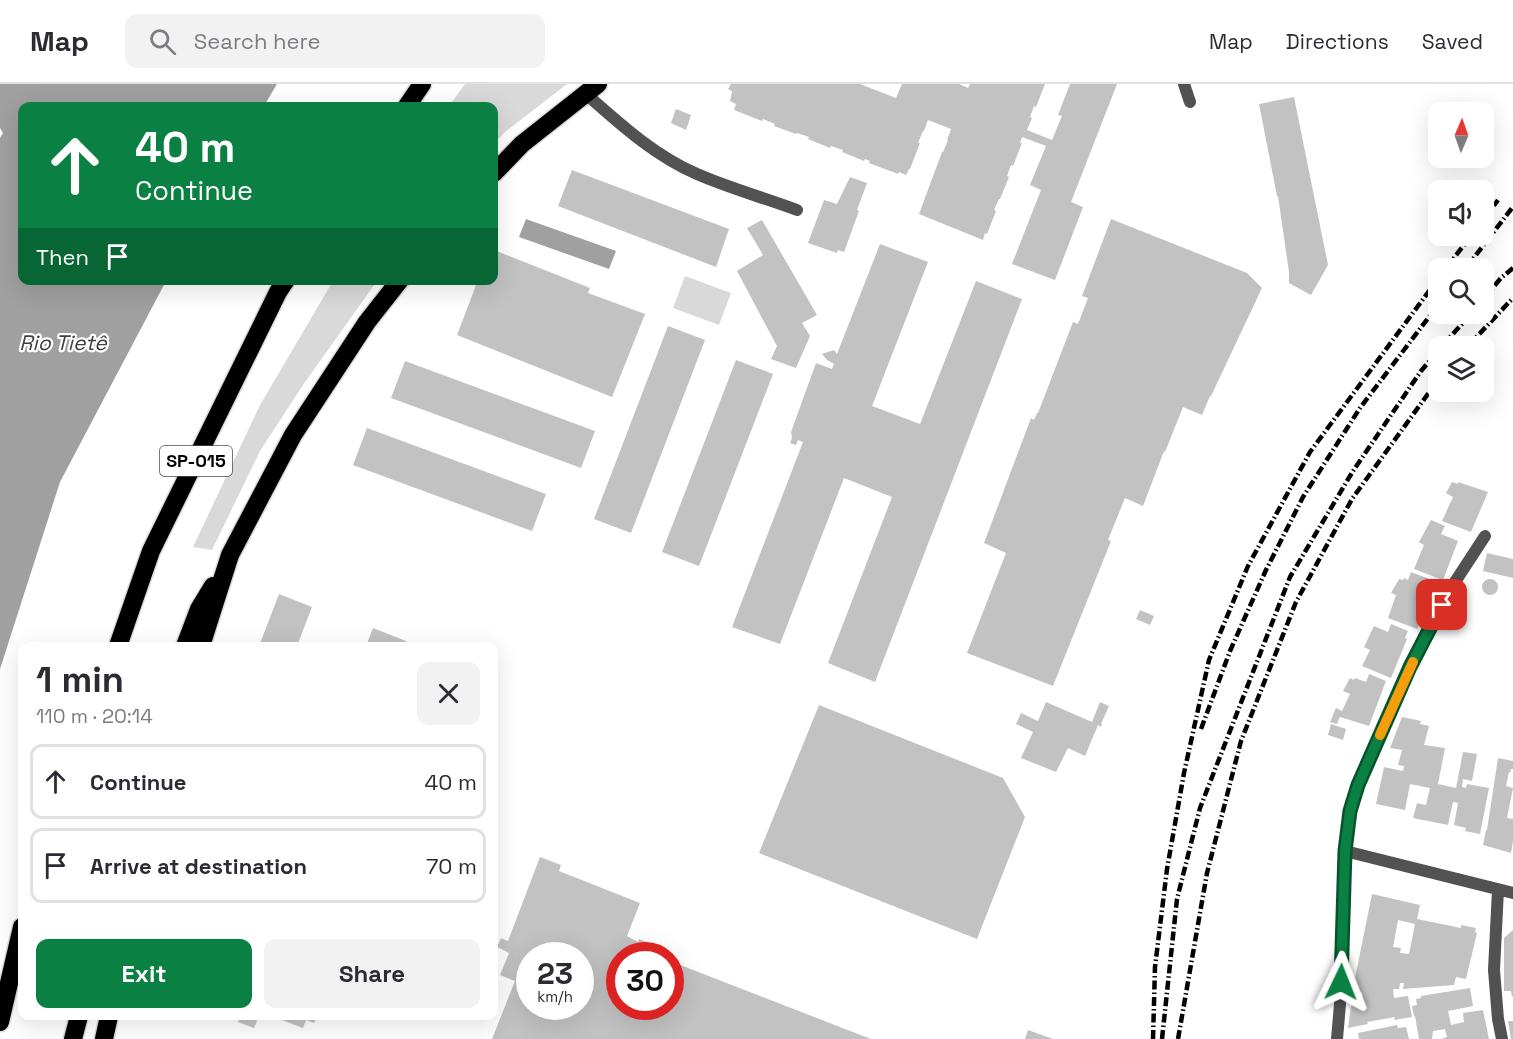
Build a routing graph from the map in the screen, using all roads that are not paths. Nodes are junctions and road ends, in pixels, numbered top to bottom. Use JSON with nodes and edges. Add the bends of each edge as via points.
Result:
{"nodes":[{"id":1,"x":422,"y":84,"type":"edge"},
{"id":2,"x":1184,"y":84,"type":"edge"},
{"id":3,"x":592,"y":89,"type":"edge"},
{"id":4,"x":410,"y":102,"type":"edge"},
{"id":5,"x":1190,"y":102,"type":"dead end"},
{"id":6,"x":498,"y":169,"type":"edge"},
{"id":7,"x":797,"y":210,"type":"dead end"},
{"id":8,"x":283,"y":285,"type":"edge"},
{"id":9,"x":396,"y":285,"type":"edge"},
{"id":10,"x":1485,"y":536,"type":"dead end"},
{"id":11,"x":230,"y":555,"type":"junction"},
{"id":12,"x":119,"y":642,"type":"edge"},
{"id":13,"x":187,"y":642,"type":"edge"},
{"id":14,"x":202,"y":642,"type":"edge"},
{"id":15,"x":1345,"y":851,"type":"junction"},
{"id":16,"x":1498,"y":890,"type":"junction"},
{"id":17,"x":1513,"y":894,"type":"edge"},
{"id":18,"x":18,"y":944,"type":"edge"},
{"id":19,"x":78,"y":1020,"type":"edge"},
{"id":20,"x":109,"y":1020,"type":"edge"},
{"id":21,"x":0,"y":1022,"type":"edge"},
{"id":22,"x":73,"y":1039,"type":"edge"},
{"id":23,"x":104,"y":1039,"type":"edge"},
{"id":24,"x":1337,"y":1039,"type":"edge"},
{"id":25,"x":1502,"y":1039,"type":"edge"}],
"edges":[{"from":1,"to":4,"type":"highway"},
{"from":2,"to":5,"type":"street"},
{"from":3,"to":6,"type":"highway","via":[[522,144]]},
{"from":3,"to":7,"type":"street","via":[[621,125],[663,156],[697,174]]},
{"from":8,"to":12,"type":"highway","number":"SP-015","via":[[152,551]]},
{"from":9,"to":11,"type":"highway","via":[[367,322],[293,435]]},
{"from":10,"to":15,"type":"street","via":[[1453,585],[1410,667],[1358,785]]},
{"from":11,"to":13,"type":"highway","via":[[199,609]]},
{"from":11,"to":14,"type":"highway"},
{"from":15,"to":16,"type":"street"},
{"from":15,"to":24,"type":"street"},
{"from":16,"to":17,"type":"street"},
{"from":16,"to":25,"type":"street","via":[[1494,970]]},
{"from":18,"to":21,"type":"highway"},
{"from":19,"to":22,"type":"highway"},
{"from":20,"to":23,"type":"highway"}]}
